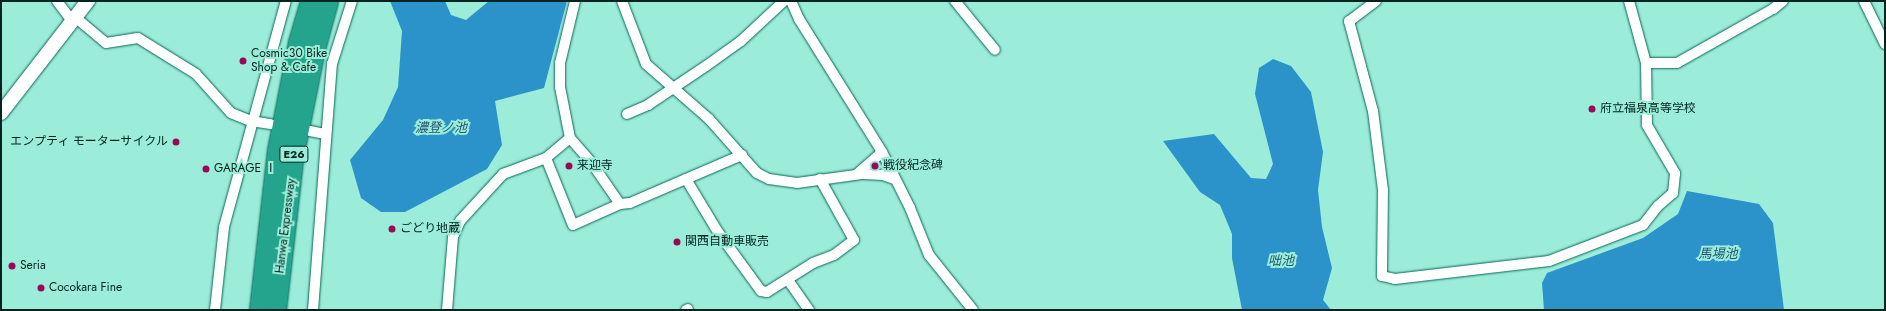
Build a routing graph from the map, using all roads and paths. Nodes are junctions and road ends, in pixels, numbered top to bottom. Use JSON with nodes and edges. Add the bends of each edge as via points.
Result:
{"nodes":[{"id":1,"x":57,"y":1,"type":"edge"},
{"id":2,"x":88,"y":1,"type":"edge"},
{"id":3,"x":286,"y":1,"type":"edge"},
{"id":4,"x":310,"y":1,"type":"edge"},
{"id":5,"x":328,"y":1,"type":"edge"},
{"id":6,"x":352,"y":1,"type":"edge"},
{"id":7,"x":575,"y":1,"type":"edge"},
{"id":8,"x":622,"y":1,"type":"edge"},
{"id":9,"x":784,"y":1,"type":"edge"},
{"id":10,"x":791,"y":1,"type":"edge"},
{"id":11,"x":955,"y":1,"type":"edge"},
{"id":12,"x":1376,"y":1,"type":"edge"},
{"id":13,"x":1629,"y":1,"type":"edge"},
{"id":14,"x":1783,"y":1,"type":"edge"},
{"id":15,"x":1864,"y":1,"type":"edge"},
{"id":16,"x":73,"y":19,"type":"junction"},
{"id":17,"x":1885,"y":44,"type":"edge"},
{"id":18,"x":995,"y":50,"type":"dead end"},
{"id":19,"x":1646,"y":63,"type":"junction"},
{"id":20,"x":674,"y":88,"type":"junction"},
{"id":21,"x":1,"y":113,"type":"edge"},
{"id":22,"x":627,"y":114,"type":"dead end"},
{"id":23,"x":252,"y":121,"type":"junction"},
{"id":24,"x":271,"y":124,"type":"dead end"},
{"id":25,"x":310,"y":131,"type":"dead end"},
{"id":26,"x":326,"y":134,"type":"junction"},
{"id":27,"x":570,"y":138,"type":"junction"},
{"id":28,"x":882,"y":152,"type":"junction"},
{"id":29,"x":742,"y":155,"type":"junction"},
{"id":30,"x":546,"y":158,"type":"junction"},
{"id":31,"x":857,"y":174,"type":"junction"},
{"id":32,"x":686,"y":179,"type":"junction"},
{"id":33,"x":820,"y":179,"type":"junction"},
{"id":34,"x":894,"y":179,"type":"junction"},
{"id":35,"x":620,"y":204,"type":"junction"},
{"id":36,"x":788,"y":280,"type":"junction"},
{"id":37,"x":215,"y":310,"type":"edge"},
{"id":38,"x":259,"y":310,"type":"edge"},
{"id":39,"x":276,"y":310,"type":"edge"},
{"id":40,"x":313,"y":310,"type":"edge"},
{"id":41,"x":447,"y":310,"type":"edge"},
{"id":42,"x":808,"y":310,"type":"edge"},
{"id":43,"x":973,"y":310,"type":"edge"}],
"edges":[{"from":1,"to":16,"type":"street"},
{"from":2,"to":16,"type":"main road"},
{"from":3,"to":23,"type":"street"},
{"from":4,"to":38,"type":"highway","name":"Hanwa Expressway","number":"E26","via":[[298,42],[277,150]]},
{"from":5,"to":39,"type":"highway","name":"Hanwa Expressway","number":"E26","via":[[315,49],[294,153]]},
{"from":6,"to":26,"type":"street","via":[[332,64]]},
{"from":7,"to":27,"type":"street","via":[[560,63],[560,87]]},
{"from":8,"to":20,"type":"street","via":[[646,64]]},
{"from":9,"to":20,"type":"street","via":[[741,41]]},
{"from":10,"to":28,"type":"street","via":[[799,19]]},
{"from":11,"to":18,"type":"street"},
{"from":12,"to":19,"type":"street","via":[[1349,21],[1373,111],[1383,190],[1382,276],[1395,280],[1535,264],[1643,225],[1658,206],[1673,193],[1675,173],[1647,125]]},
{"from":13,"to":19,"type":"street"},
{"from":14,"to":19,"type":"street","via":[[1677,63]]},
{"from":15,"to":17,"type":"street"},
{"from":16,"to":21,"type":"main road"},
{"from":16,"to":23,"type":"street","via":[[106,42],[138,38],[196,74],[231,113]]},
{"from":20,"to":22,"type":"street","via":[[648,105]]},
{"from":20,"to":29,"type":"street","via":[[709,119]]},
{"from":23,"to":24,"type":"street"},
{"from":23,"to":37,"type":"street","via":[[224,227]]},
{"from":25,"to":26,"type":"street"},
{"from":26,"to":40,"type":"street"},
{"from":27,"to":30,"type":"street"},
{"from":27,"to":35,"type":"street","via":[[591,162]]},
{"from":28,"to":31,"type":"street"},
{"from":28,"to":34,"type":"street"},
{"from":29,"to":32,"type":"street"},
{"from":29,"to":33,"type":"street","via":[[757,173],[768,178],[797,183]]},
{"from":30,"to":35,"type":"street","via":[[573,225]]},
{"from":30,"to":41,"type":"street","via":[[503,174],[460,221],[453,237]]},
{"from":31,"to":33,"type":"street"},
{"from":31,"to":34,"type":"street","via":[[883,175]]},
{"from":32,"to":35,"type":"street","via":[[630,203]]},
{"from":32,"to":36,"type":"street","via":[[718,232],[761,291],[767,292]]},
{"from":33,"to":36,"type":"street","via":[[854,240],[834,255],[813,263]]},
{"from":34,"to":43,"type":"street","via":[[910,208],[929,255]]},
{"from":36,"to":42,"type":"street"}]}
